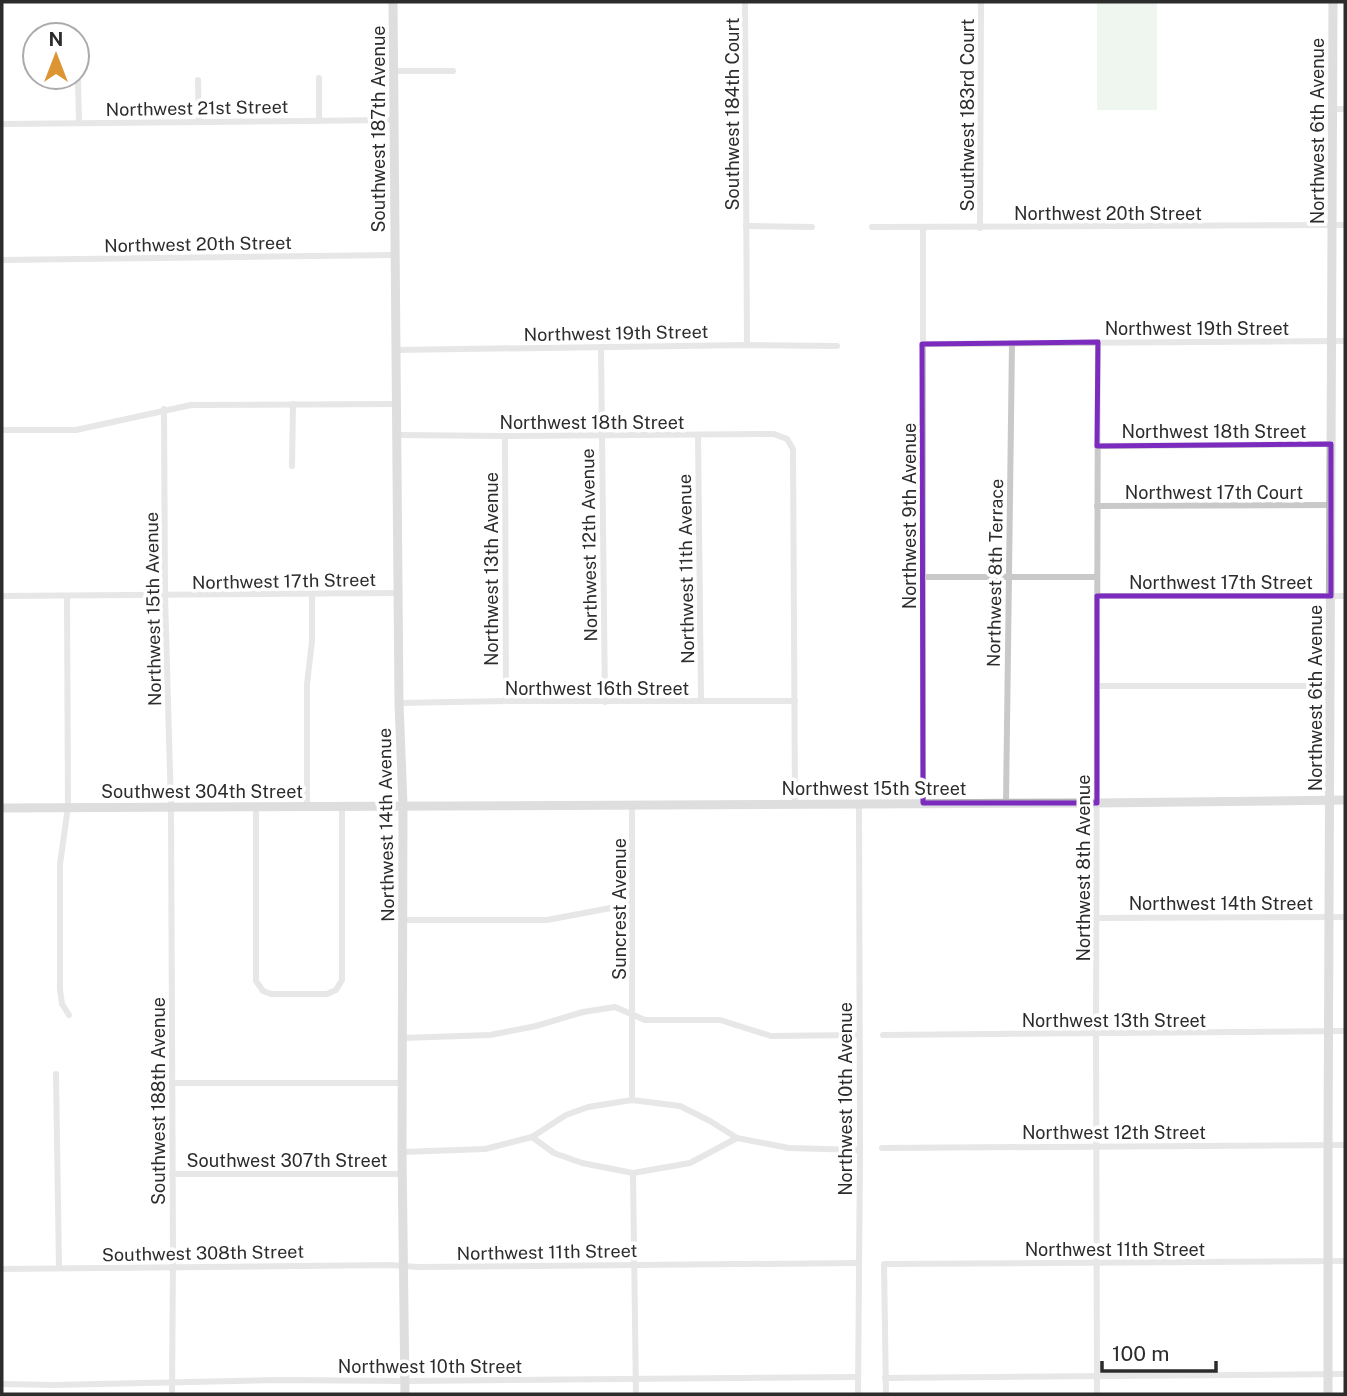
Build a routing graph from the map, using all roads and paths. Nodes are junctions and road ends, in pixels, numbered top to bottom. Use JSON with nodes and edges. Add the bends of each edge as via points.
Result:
{"nodes":[{"id":1,"x":393,"y":2,"type":"edge"},
{"id":2,"x":745,"y":2,"type":"edge"},
{"id":3,"x":981,"y":2,"type":"edge"},
{"id":4,"x":1333,"y":2,"type":"edge"},
{"id":5,"x":393,"y":71,"type":"junction"},
{"id":6,"x":453,"y":71,"type":"dead end"},
{"id":7,"x":319,"y":78,"type":"dead end"},
{"id":8,"x":198,"y":80,"type":"dead end"},
{"id":9,"x":78,"y":91,"type":"edge"},
{"id":10,"x":1333,"y":109,"type":"junction"},
{"id":11,"x":1345,"y":109,"type":"edge"},
{"id":12,"x":393,"y":120,"type":"junction"},
{"id":13,"x":319,"y":121,"type":"junction"},
{"id":14,"x":199,"y":122,"type":"junction"},
{"id":15,"x":79,"y":123,"type":"junction"},
{"id":16,"x":2,"y":124,"type":"edge"},
{"id":17,"x":1333,"y":225,"type":"junction"},
{"id":18,"x":1345,"y":225,"type":"edge"},
{"id":19,"x":746,"y":226,"type":"junction"},
{"id":20,"x":812,"y":227,"type":"dead end"},
{"id":21,"x":872,"y":227,"type":"dead end"},
{"id":22,"x":923,"y":228,"type":"junction"},
{"id":23,"x":980,"y":228,"type":"junction"},
{"id":24,"x":394,"y":255,"type":"junction"},
{"id":25,"x":2,"y":260,"type":"edge"},
{"id":26,"x":1332,"y":341,"type":"junction"},
{"id":27,"x":1345,"y":341,"type":"edge"},
{"id":28,"x":1098,"y":342,"type":"junction"},
{"id":29,"x":1012,"y":343,"type":"junction"},
{"id":30,"x":922,"y":344,"type":"junction"},
{"id":31,"x":747,"y":345,"type":"junction"},
{"id":32,"x":600,"y":346,"type":"junction"},
{"id":33,"x":837,"y":346,"type":"dead end"},
{"id":34,"x":395,"y":350,"type":"junction"},
{"id":35,"x":293,"y":404,"type":"junction"},
{"id":36,"x":396,"y":404,"type":"junction"},
{"id":37,"x":164,"y":409,"type":"junction"},
{"id":38,"x":2,"y":430,"type":"edge"},
{"id":39,"x":396,"y":435,"type":"junction"},
{"id":40,"x":505,"y":436,"type":"junction"},
{"id":41,"x":602,"y":436,"type":"junction"},
{"id":42,"x":698,"y":436,"type":"junction"},
{"id":43,"x":1331,"y":444,"type":"junction"},
{"id":44,"x":1097,"y":446,"type":"junction"},
{"id":45,"x":292,"y":466,"type":"dead end"},
{"id":46,"x":1331,"y":505,"type":"junction"},
{"id":47,"x":1097,"y":506,"type":"junction"},
{"id":48,"x":923,"y":577,"type":"junction"},
{"id":49,"x":1097,"y":577,"type":"junction"},
{"id":50,"x":1010,"y":578,"type":"junction"},
{"id":51,"x":398,"y":593,"type":"junction"},
{"id":52,"x":312,"y":594,"type":"junction"},
{"id":53,"x":2,"y":596,"type":"edge"},
{"id":54,"x":67,"y":596,"type":"junction"},
{"id":55,"x":165,"y":596,"type":"junction"},
{"id":56,"x":1097,"y":596,"type":"junction"},
{"id":57,"x":1331,"y":596,"type":"junction"},
{"id":58,"x":1345,"y":596,"type":"edge"},
{"id":59,"x":1097,"y":686,"type":"junction"},
{"id":60,"x":1331,"y":686,"type":"junction"},
{"id":61,"x":506,"y":701,"type":"junction"},
{"id":62,"x":701,"y":701,"type":"junction"},
{"id":63,"x":794,"y":701,"type":"junction"},
{"id":64,"x":605,"y":702,"type":"junction"},
{"id":65,"x":399,"y":703,"type":"junction"},
{"id":66,"x":1330,"y":800,"type":"junction"},
{"id":67,"x":1345,"y":800,"type":"edge"},
{"id":68,"x":795,"y":803,"type":"junction"},
{"id":69,"x":923,"y":803,"type":"junction"},
{"id":70,"x":1006,"y":803,"type":"junction"},
{"id":71,"x":1097,"y":803,"type":"junction"},
{"id":72,"x":859,"y":804,"type":"junction"},
{"id":73,"x":403,"y":805,"type":"junction"},
{"id":74,"x":632,"y":805,"type":"junction"},
{"id":75,"x":307,"y":806,"type":"junction"},
{"id":76,"x":342,"y":806,"type":"junction"},
{"id":77,"x":68,"y":807,"type":"junction"},
{"id":78,"x":171,"y":807,"type":"junction"},
{"id":79,"x":256,"y":807,"type":"junction"},
{"id":80,"x":2,"y":808,"type":"edge"},
{"id":81,"x":632,"y":904,"type":"junction"},
{"id":82,"x":1329,"y":917,"type":"junction"},
{"id":83,"x":1345,"y":917,"type":"edge"},
{"id":84,"x":1097,"y":918,"type":"junction"},
{"id":85,"x":404,"y":920,"type":"junction"},
{"id":86,"x":633,"y":1013,"type":"junction"},
{"id":87,"x":69,"y":1015,"type":"dead end"},
{"id":88,"x":1329,"y":1031,"type":"junction"},
{"id":89,"x":1345,"y":1031,"type":"edge"},
{"id":90,"x":1096,"y":1034,"type":"junction"},
{"id":91,"x":859,"y":1035,"type":"junction"},
{"id":92,"x":883,"y":1035,"type":"dead end"},
{"id":93,"x":402,"y":1038,"type":"junction"},
{"id":94,"x":57,"y":1074,"type":"dead end"},
{"id":95,"x":172,"y":1083,"type":"junction"},
{"id":96,"x":402,"y":1083,"type":"junction"},
{"id":97,"x":632,"y":1100,"type":"junction"},
{"id":98,"x":532,"y":1137,"type":"junction"},
{"id":99,"x":737,"y":1138,"type":"junction"},
{"id":100,"x":1328,"y":1144,"type":"junction"},
{"id":101,"x":1345,"y":1144,"type":"edge"},
{"id":102,"x":1096,"y":1146,"type":"junction"},
{"id":103,"x":883,"y":1148,"type":"dead end"},
{"id":104,"x":860,"y":1150,"type":"junction"},
{"id":105,"x":402,"y":1152,"type":"junction"},
{"id":106,"x":172,"y":1174,"type":"junction"},
{"id":107,"x":402,"y":1174,"type":"junction"},
{"id":108,"x":633,"y":1174,"type":"junction"},
{"id":109,"x":1345,"y":1261,"type":"edge"},
{"id":110,"x":1328,"y":1262,"type":"junction"},
{"id":111,"x":859,"y":1263,"type":"junction"},
{"id":112,"x":1096,"y":1263,"type":"junction"},
{"id":113,"x":634,"y":1265,"type":"junction"},
{"id":114,"x":404,"y":1266,"type":"junction"},
{"id":115,"x":173,"y":1267,"type":"junction"},
{"id":116,"x":59,"y":1268,"type":"junction"},
{"id":117,"x":2,"y":1269,"type":"edge"},
{"id":118,"x":1328,"y":1374,"type":"junction"},
{"id":119,"x":1345,"y":1374,"type":"edge"},
{"id":120,"x":859,"y":1377,"type":"junction"},
{"id":121,"x":1097,"y":1377,"type":"junction"},
{"id":122,"x":886,"y":1378,"type":"junction"},
{"id":123,"x":635,"y":1379,"type":"junction"},
{"id":124,"x":405,"y":1381,"type":"junction"},
{"id":125,"x":172,"y":1382,"type":"junction"},
{"id":126,"x":2,"y":1384,"type":"edge"},
{"id":127,"x":172,"y":1394,"type":"edge"},
{"id":128,"x":405,"y":1394,"type":"edge"},
{"id":129,"x":635,"y":1394,"type":"edge"},
{"id":130,"x":859,"y":1394,"type":"edge"},
{"id":131,"x":886,"y":1394,"type":"edge"},
{"id":132,"x":1097,"y":1394,"type":"edge"},
{"id":133,"x":1328,"y":1394,"type":"edge"}],
"edges":[{"from":1,"to":5,"type":"street","name":"Southwest 187th Avenue"},
{"from":2,"to":19,"type":"street","name":"Southwest 184th Court"},
{"from":3,"to":23,"type":"street","name":"Southwest 183rd Court"},
{"from":4,"to":10,"type":"street","name":"Northwest 6th Avenue"},
{"from":5,"to":6,"type":"street"},
{"from":5,"to":12,"type":"street","name":"Southwest 187th Avenue"},
{"from":7,"to":13,"type":"street"},
{"from":8,"to":14,"type":"street"},
{"from":9,"to":15,"type":"street"},
{"from":10,"to":11,"type":"street"},
{"from":10,"to":17,"type":"street","name":"Northwest 6th Avenue"},
{"from":12,"to":13,"type":"street","name":"Northwest 21st Street"},
{"from":12,"to":24,"type":"street","name":"Southwest 187th Avenue"},
{"from":13,"to":14,"type":"street","name":"Northwest 21st Street"},
{"from":14,"to":15,"type":"street","name":"Northwest 21st Street"},
{"from":15,"to":16,"type":"street","name":"Northwest 21st Street"},
{"from":17,"to":18,"type":"street","name":"Northwest 20th Street"},
{"from":17,"to":23,"type":"street","name":"Northwest 20th Street"},
{"from":17,"to":26,"type":"street","name":"Northwest 6th Avenue"},
{"from":19,"to":20,"type":"street"},
{"from":19,"to":31,"type":"street","name":"Southwest 184th Court"},
{"from":21,"to":22,"type":"street","name":"Northwest 20th Street"},
{"from":22,"to":23,"type":"street","name":"Northwest 20th Street"},
{"from":22,"to":30,"type":"street","name":"Northwest 9th Avenue"},
{"from":24,"to":25,"type":"street","name":"Northwest 20th Street"},
{"from":24,"to":34,"type":"street","name":"Northwest 14th Avenue"},
{"from":26,"to":27,"type":"street","name":"Northwest 19th Street"},
{"from":26,"to":28,"type":"street","name":"Northwest 19th Street"},
{"from":26,"to":43,"type":"street","name":"Northwest 6th Avenue"},
{"from":28,"to":29,"type":"street","name":"Northwest 19th Street"},
{"from":28,"to":44,"type":"street","name":"Northwest 8th Avenue"},
{"from":29,"to":30,"type":"street","name":"Northwest 19th Street"},
{"from":29,"to":50,"type":"street","name":"Northwest 8th Terrace"},
{"from":30,"to":48,"type":"street","name":"Northwest 9th Avenue"},
{"from":31,"to":32,"type":"street","name":"Northwest 19th Street"},
{"from":31,"to":33,"type":"street","name":"Northwest 19th Street"},
{"from":32,"to":34,"type":"street","name":"Northwest 19th Street"},
{"from":32,"to":41,"type":"street","name":"Northwest 12th Avenue"},
{"from":34,"to":36,"type":"street","name":"Northwest 14th Avenue"},
{"from":35,"to":36,"type":"street"},
{"from":35,"to":37,"type":"street"},
{"from":35,"to":45,"type":"street"},
{"from":36,"to":39,"type":"street","name":"Northwest 14th Avenue"},
{"from":37,"to":38,"type":"street","via":[[76,430]]},
{"from":37,"to":55,"type":"street","name":"Northwest 15th Avenue"},
{"from":39,"to":40,"type":"street","name":"Northwest 18th Street"},
{"from":39,"to":51,"type":"street","name":"Northwest 14th Avenue"},
{"from":40,"to":41,"type":"street","name":"Northwest 18th Street"},
{"from":40,"to":61,"type":"street","name":"Northwest 13th Avenue"},
{"from":41,"to":42,"type":"street","name":"Northwest 18th Street"},
{"from":41,"to":64,"type":"street","name":"Northwest 12th Avenue"},
{"from":42,"to":62,"type":"street","name":"Northwest 11th Avenue"},
{"from":42,"to":63,"type":"street","name":"Northwest 18th Street","via":[[775,434],[788,439],[793,449]]},
{"from":43,"to":44,"type":"street","name":"Northwest 18th Street"},
{"from":43,"to":46,"type":"street","name":"Northwest 6th Avenue"},
{"from":44,"to":47,"type":"street","name":"Northwest 8th Avenue"},
{"from":46,"to":47,"type":"street","name":"Northwest 17th Court"},
{"from":46,"to":57,"type":"street","name":"Northwest 6th Avenue"},
{"from":47,"to":49,"type":"street","name":"Northwest 8th Avenue"},
{"from":48,"to":50,"type":"street"},
{"from":48,"to":69,"type":"street","name":"Northwest 9th Avenue"},
{"from":49,"to":50,"type":"street"},
{"from":49,"to":56,"type":"street","name":"Northwest 8th Avenue"},
{"from":50,"to":70,"type":"street","name":"Northwest 8th Terrace"},
{"from":51,"to":52,"type":"street","name":"Northwest 17th Street"},
{"from":51,"to":65,"type":"street","name":"Northwest 14th Avenue"},
{"from":52,"to":55,"type":"street","name":"Northwest 17th Street"},
{"from":52,"to":75,"type":"street"},
{"from":53,"to":54,"type":"street","name":"Northwest 17th Street"},
{"from":54,"to":55,"type":"street","name":"Northwest 17th Street"},
{"from":54,"to":77,"type":"street"},
{"from":55,"to":78,"type":"street","name":"Northwest 15th Avenue"},
{"from":56,"to":57,"type":"street","name":"Northwest 17th Street"},
{"from":56,"to":59,"type":"street","name":"Northwest 8th Avenue"},
{"from":57,"to":58,"type":"street","name":"Northwest 17th Street"},
{"from":57,"to":60,"type":"street","name":"Northwest 6th Avenue"},
{"from":59,"to":60,"type":"street"},
{"from":59,"to":71,"type":"street","name":"Northwest 8th Avenue"},
{"from":60,"to":66,"type":"street","name":"Northwest 6th Avenue"},
{"from":61,"to":64,"type":"street","name":"Northwest 16th Street"},
{"from":61,"to":65,"type":"street","name":"Northwest 16th Street"},
{"from":62,"to":63,"type":"street","name":"Northwest 16th Street"},
{"from":62,"to":64,"type":"street","name":"Northwest 16th Street"},
{"from":63,"to":68,"type":"street"},
{"from":65,"to":73,"type":"street","name":"Northwest 14th Avenue"},
{"from":66,"to":67,"type":"street","name":"Northwest 15th Street"},
{"from":66,"to":71,"type":"street","name":"Northwest 15th Street"},
{"from":66,"to":82,"type":"street","name":"Northwest 6th Avenue"},
{"from":68,"to":72,"type":"street","name":"Northwest 15th Street"},
{"from":68,"to":74,"type":"street","name":"Northwest 15th Street"},
{"from":69,"to":70,"type":"street","name":"Northwest 15th Street"},
{"from":69,"to":72,"type":"street","name":"Northwest 15th Street"},
{"from":70,"to":71,"type":"street","name":"Northwest 15th Street"},
{"from":71,"to":84,"type":"street","name":"Northwest 8th Avenue"},
{"from":72,"to":91,"type":"street","name":"Northwest 10th Avenue"},
{"from":73,"to":74,"type":"street","name":"Northwest 15th Street"},
{"from":73,"to":76,"type":"street","name":"Southwest 304th Street"},
{"from":73,"to":85,"type":"street","name":"Northwest 14th Avenue"},
{"from":74,"to":81,"type":"street","name":"Suncrest Avenue"},
{"from":75,"to":76,"type":"street","name":"Southwest 304th Street"},
{"from":75,"to":79,"type":"street","name":"Southwest 304th Street"},
{"from":76,"to":79,"type":"street","via":[[342,980],[327,994],[271,994],[256,981]]},
{"from":77,"to":78,"type":"street","name":"Southwest 304th Street"},
{"from":77,"to":80,"type":"street","name":"Southwest 304th Street"},
{"from":77,"to":87,"type":"street","via":[[60,864],[60,990]]},
{"from":78,"to":79,"type":"street","name":"Southwest 304th Street"},
{"from":78,"to":95,"type":"street","name":"Southwest 188th Avenue"},
{"from":81,"to":85,"type":"street","via":[[547,920]]},
{"from":81,"to":86,"type":"street","name":"Suncrest Avenue"},
{"from":82,"to":83,"type":"street","name":"Northwest 14th Street"},
{"from":82,"to":84,"type":"street","name":"Northwest 14th Street"},
{"from":82,"to":88,"type":"street","name":"Northwest 6th Avenue"},
{"from":84,"to":90,"type":"street","name":"Northwest 8th Avenue"},
{"from":85,"to":93,"type":"street","name":"Northwest 14th Avenue"},
{"from":86,"to":91,"type":"street","via":[[645,1020],[720,1020],[771,1036]]},
{"from":86,"to":93,"type":"street","via":[[615,1007],[489,1035]]},
{"from":86,"to":97,"type":"street"},
{"from":88,"to":89,"type":"street","name":"Northwest 13th Street"},
{"from":88,"to":90,"type":"street","name":"Northwest 13th Street"},
{"from":88,"to":100,"type":"street","name":"Northwest 6th Avenue"},
{"from":90,"to":92,"type":"street","name":"Northwest 13th Street"},
{"from":90,"to":102,"type":"street","name":"Northwest 8th Avenue"},
{"from":91,"to":104,"type":"street","name":"Northwest 10th Avenue"},
{"from":93,"to":96,"type":"street","name":"Northwest 14th Avenue"},
{"from":94,"to":116,"type":"street"},
{"from":95,"to":96,"type":"street"},
{"from":95,"to":106,"type":"street","name":"Southwest 188th Avenue"},
{"from":96,"to":105,"type":"street","name":"Northwest 14th Avenue"},
{"from":97,"to":98,"type":"street","via":[[566,1115]]},
{"from":97,"to":99,"type":"street","via":[[680,1106]]},
{"from":98,"to":105,"type":"street","via":[[485,1149]]},
{"from":98,"to":108,"type":"street","via":[[554,1153]]},
{"from":99,"to":104,"type":"street","via":[[789,1148]]},
{"from":99,"to":108,"type":"street","via":[[690,1163]]},
{"from":100,"to":101,"type":"street","name":"Northwest 12th Street"},
{"from":100,"to":102,"type":"street","name":"Northwest 12th Street"},
{"from":100,"to":110,"type":"street","name":"Northwest 6th Avenue"},
{"from":102,"to":103,"type":"street","name":"Northwest 12th Street"},
{"from":102,"to":112,"type":"street","name":"Northwest 8th Avenue"},
{"from":104,"to":111,"type":"street","name":"Northwest 10th Avenue"},
{"from":105,"to":107,"type":"street","name":"Northwest 14th Avenue"},
{"from":106,"to":107,"type":"street","name":"Southwest 307th Street"},
{"from":106,"to":115,"type":"street","name":"Southwest 188th Avenue"},
{"from":107,"to":114,"type":"street","name":"Northwest 14th Avenue"},
{"from":108,"to":113,"type":"street"},
{"from":109,"to":110,"type":"street","name":"Northwest 11th Street"},
{"from":110,"to":112,"type":"street","name":"Northwest 11th Street"},
{"from":110,"to":118,"type":"street","name":"Northwest 6th Avenue"},
{"from":111,"to":113,"type":"street","name":"Northwest 11th Street"},
{"from":111,"to":120,"type":"street","name":"Northwest 10th Avenue"},
{"from":112,"to":121,"type":"street","name":"Northwest 8th Avenue"},
{"from":112,"to":122,"type":"street","name":"Northwest 11th Street","via":[[884,1264]]},
{"from":113,"to":114,"type":"street","name":"Northwest 11th Street"},
{"from":113,"to":123,"type":"street"},
{"from":114,"to":115,"type":"street","name":"Southwest 308th Street"},
{"from":114,"to":124,"type":"street","name":"Northwest 14th Avenue"},
{"from":115,"to":116,"type":"street","name":"Southwest 308th Street"},
{"from":115,"to":125,"type":"street","name":"Southwest 188th Avenue"},
{"from":116,"to":117,"type":"street","name":"Southwest 308th Street"},
{"from":118,"to":119,"type":"street"},
{"from":118,"to":121,"type":"street"},
{"from":118,"to":133,"type":"street","name":"Northwest 6th Avenue"},
{"from":120,"to":123,"type":"street","name":"Northwest 10th Street"},
{"from":120,"to":130,"type":"street","name":"Northwest 10th Avenue"},
{"from":121,"to":122,"type":"street"},
{"from":121,"to":132,"type":"street","name":"Northwest 8th Avenue"},
{"from":122,"to":131,"type":"street"},
{"from":123,"to":124,"type":"street","name":"Northwest 10th Street"},
{"from":123,"to":129,"type":"street"},
{"from":124,"to":125,"type":"street","name":"Northwest 10th Street"},
{"from":124,"to":128,"type":"street","name":"Northwest 14th Avenue"},
{"from":125,"to":126,"type":"street","name":"Northwest 10th Street"},
{"from":125,"to":127,"type":"street","name":"Southwest 188th Avenue"}]}
